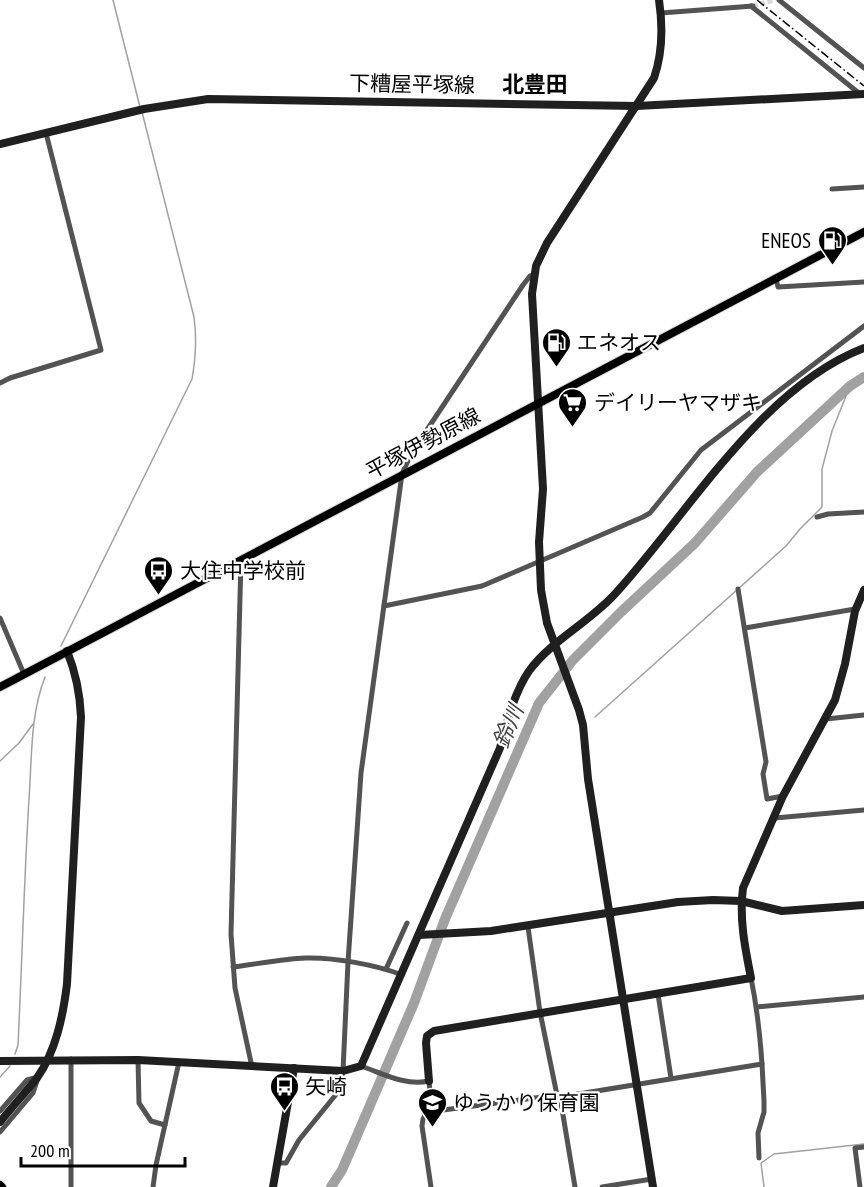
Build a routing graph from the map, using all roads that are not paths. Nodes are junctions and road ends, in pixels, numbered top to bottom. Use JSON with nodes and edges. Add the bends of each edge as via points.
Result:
{"nodes":[{"id":1,"x":658,"y":0,"type":"edge"},
{"id":2,"x":779,"y":0,"type":"edge"},
{"id":3,"x":661,"y":13,"type":"junction"},
{"id":4,"x":864,"y":68,"type":"edge"},
{"id":5,"x":863,"y":95,"type":"edge"},
{"id":6,"x":637,"y":106,"type":"junction"},
{"id":7,"x":46,"y":133,"type":"junction"},
{"id":8,"x":0,"y":144,"type":"edge"},
{"id":9,"x":864,"y":187,"type":"edge"},
{"id":10,"x":832,"y":189,"type":"dead end"},
{"id":11,"x":864,"y":232,"type":"edge"},
{"id":12,"x":534,"y":275,"type":"junction"},
{"id":13,"x":776,"y":279,"type":"junction"},
{"id":14,"x":864,"y":282,"type":"edge"},
{"id":15,"x":864,"y":326,"type":"edge"},
{"id":16,"x":864,"y":348,"type":"edge"},
{"id":17,"x":0,"y":383,"type":"edge"},
{"id":18,"x":537,"y":404,"type":"junction"},
{"id":19,"x":402,"y":474,"type":"junction"},
{"id":20,"x":864,"y":512,"type":"edge"},
{"id":21,"x":817,"y":517,"type":"dead end"},
{"id":22,"x":241,"y":560,"type":"junction"},
{"id":23,"x":538,"y":562,"type":"junction"},
{"id":24,"x":738,"y":589,"type":"dead end"},
{"id":25,"x":864,"y":590,"type":"edge"},
{"id":26,"x":384,"y":606,"type":"junction"},
{"id":27,"x":855,"y":609,"type":"junction"},
{"id":28,"x":0,"y":618,"type":"edge"},
{"id":29,"x":745,"y":628,"type":"junction"},
{"id":30,"x":556,"y":650,"type":"junction"},
{"id":31,"x":67,"y":651,"type":"junction"},
{"id":32,"x":24,"y":675,"type":"junction"},
{"id":33,"x":0,"y":687,"type":"edge"},
{"id":34,"x":864,"y":715,"type":"edge"},
{"id":35,"x":826,"y":719,"type":"junction"},
{"id":36,"x":783,"y":796,"type":"junction"},
{"id":37,"x":864,"y":810,"type":"edge"},
{"id":38,"x":775,"y":818,"type":"junction"},
{"id":39,"x":741,"y":901,"type":"junction"},
{"id":40,"x":864,"y":904,"type":"edge"},
{"id":41,"x":608,"y":913,"type":"junction"},
{"id":42,"x":406,"y":923,"type":"dead end"},
{"id":43,"x":528,"y":927,"type":"junction"},
{"id":44,"x":421,"y":935,"type":"junction"},
{"id":45,"x":348,"y":962,"type":"junction"},
{"id":46,"x":233,"y":967,"type":"junction"},
{"id":47,"x":386,"y":969,"type":"junction"},
{"id":48,"x":402,"y":975,"type":"junction"},
{"id":49,"x":751,"y":978,"type":"junction"},
{"id":50,"x":658,"y":994,"type":"junction"},
{"id":51,"x":864,"y":998,"type":"edge"},
{"id":52,"x":622,"y":999,"type":"junction"},
{"id":53,"x":757,"y":1008,"type":"junction"},
{"id":54,"x":540,"y":1012,"type":"junction"},
{"id":55,"x":47,"y":1059,"type":"junction"},
{"id":56,"x":70,"y":1059,"type":"junction"},
{"id":57,"x":138,"y":1060,"type":"junction"},
{"id":58,"x":0,"y":1061,"type":"edge"},
{"id":59,"x":179,"y":1062,"type":"junction"},
{"id":60,"x":762,"y":1064,"type":"junction"},
{"id":61,"x":362,"y":1066,"type":"junction"},
{"id":62,"x":252,"y":1067,"type":"junction"},
{"id":63,"x":294,"y":1068,"type":"junction"},
{"id":64,"x":343,"y":1071,"type":"junction"},
{"id":65,"x":38,"y":1077,"type":"junction"},
{"id":66,"x":671,"y":1078,"type":"junction"},
{"id":67,"x":429,"y":1081,"type":"junction"},
{"id":68,"x":635,"y":1083,"type":"junction"},
{"id":69,"x":559,"y":1096,"type":"junction"},
{"id":70,"x":0,"y":1111,"type":"edge"},
{"id":71,"x":428,"y":1112,"type":"junction"},
{"id":72,"x":0,"y":1122,"type":"edge"},
{"id":73,"x":165,"y":1125,"type":"junction"},
{"id":74,"x":0,"y":1132,"type":"edge"},
{"id":75,"x":864,"y":1147,"type":"edge"},
{"id":76,"x":759,"y":1158,"type":"dead end"},
{"id":77,"x":278,"y":1163,"type":"junction"},
{"id":78,"x":652,"y":1183,"type":"edge"},
{"id":79,"x":71,"y":1187,"type":"edge"},
{"id":80,"x":153,"y":1187,"type":"edge"},
{"id":81,"x":273,"y":1187,"type":"edge"},
{"id":82,"x":430,"y":1187,"type":"edge"},
{"id":83,"x":575,"y":1187,"type":"edge"},
{"id":84,"x":603,"y":1187,"type":"edge"},
{"id":85,"x":860,"y":1187,"type":"edge"}],
"edges":[{"from":1,"to":3,"type":"street"},
{"from":2,"to":4,"type":"street"},
{"from":3,"to":5,"type":"street","via":[[752,6]]},
{"from":3,"to":6,"type":"street","via":[[659,63]]},
{"from":5,"to":6,"type":"street","name":"下糟屋平塚線"},
{"from":6,"to":7,"type":"street","name":"下糟屋平塚線","via":[[220,99],[185,101]]},
{"from":6,"to":12,"type":"street","via":[[547,243]]},
{"from":7,"to":8,"type":"street","name":"下糟屋平塚線"},
{"from":7,"to":17,"type":"street","via":[[101,350]]},
{"from":9,"to":10,"type":"street"},
{"from":11,"to":13,"type":"main road","name":"平塚伊勢原線"},
{"from":12,"to":18,"type":"street"},
{"from":12,"to":19,"type":"street","via":[[523,285],[411,454]]},
{"from":13,"to":14,"type":"street","via":[[778,287]]},
{"from":13,"to":18,"type":"main road","name":"平塚伊勢原線"},
{"from":15,"to":23,"type":"street","via":[[701,450],[650,513]]},
{"from":16,"to":30,"type":"street","via":[[826,367],[767,415],[611,598]]},
{"from":18,"to":19,"type":"main road","name":"平塚伊勢原線"},
{"from":18,"to":23,"type":"street","via":[[543,489]]},
{"from":19,"to":22,"type":"main road","name":"平塚伊勢原線"},
{"from":19,"to":26,"type":"street"},
{"from":20,"to":21,"type":"street"},
{"from":22,"to":31,"type":"main road","name":"平塚伊勢原線"},
{"from":22,"to":46,"type":"street"},
{"from":23,"to":26,"type":"street","via":[[482,586]]},
{"from":23,"to":30,"type":"street","via":[[547,623]]},
{"from":24,"to":29,"type":"street"},
{"from":25,"to":27,"type":"street"},
{"from":26,"to":45,"type":"street","via":[[361,773]]},
{"from":27,"to":29,"type":"street"},
{"from":27,"to":35,"type":"street","via":[[839,687]]},
{"from":28,"to":32,"type":"street"},
{"from":29,"to":36,"type":"street","via":[[766,762],[763,774],[767,799]]},
{"from":30,"to":41,"type":"street","via":[[582,725]]},
{"from":30,"to":44,"type":"street","via":[[538,660],[521,687],[500,748]]},
{"from":31,"to":32,"type":"main road","name":"平塚伊勢原線"},
{"from":31,"to":55,"type":"street","via":[[74,666],[80,701],[78,783],[67,984],[60,1023]]},
{"from":32,"to":33,"type":"main road","name":"平塚伊勢原線"},
{"from":34,"to":35,"type":"street"},
{"from":35,"to":36,"type":"street"},
{"from":36,"to":38,"type":"street"},
{"from":37,"to":38,"type":"street"},
{"from":38,"to":39,"type":"street","via":[[743,888]]},
{"from":39,"to":40,"type":"street","via":[[782,911]]},
{"from":39,"to":41,"type":"street","via":[[678,902]]},
{"from":39,"to":49,"type":"street"},
{"from":41,"to":43,"type":"street"},
{"from":41,"to":52,"type":"street"},
{"from":42,"to":47,"type":"street"},
{"from":43,"to":44,"type":"street"},
{"from":43,"to":54,"type":"street"},
{"from":44,"to":48,"type":"street"},
{"from":45,"to":46,"type":"street","via":[[308,958]]},
{"from":45,"to":47,"type":"street"},
{"from":45,"to":64,"type":"street"},
{"from":46,"to":62,"type":"street"},
{"from":47,"to":48,"type":"street"},
{"from":48,"to":61,"type":"street"},
{"from":49,"to":50,"type":"street"},
{"from":49,"to":53,"type":"street"},
{"from":50,"to":52,"type":"street"},
{"from":50,"to":66,"type":"street"},
{"from":51,"to":53,"type":"street"},
{"from":52,"to":54,"type":"street"},
{"from":52,"to":68,"type":"street"},
{"from":53,"to":60,"type":"street"},
{"from":54,"to":67,"type":"street","via":[[434,1031],[427,1036],[426,1043]]},
{"from":54,"to":69,"type":"street"},
{"from":55,"to":56,"type":"street"},
{"from":55,"to":58,"type":"street"},
{"from":55,"to":65,"type":"street"},
{"from":56,"to":57,"type":"street"},
{"from":56,"to":79,"type":"street"},
{"from":57,"to":59,"type":"street"},
{"from":57,"to":73,"type":"street","via":[[139,1103],[151,1121]]},
{"from":59,"to":62,"type":"street"},
{"from":59,"to":73,"type":"street"},
{"from":60,"to":66,"type":"street"},
{"from":60,"to":76,"type":"street","via":[[764,1112],[758,1133]]},
{"from":61,"to":64,"type":"street"},
{"from":61,"to":67,"type":"street","via":[[401,1081]]},
{"from":62,"to":63,"type":"street"},
{"from":63,"to":64,"type":"street"},
{"from":63,"to":77,"type":"street"},
{"from":64,"to":77,"type":"street","via":[[338,1092],[299,1140],[286,1163]]},
{"from":65,"to":70,"type":"street","via":[[27,1080]]},
{"from":65,"to":72,"type":"street"},
{"from":65,"to":74,"type":"street","via":[[33,1093]]},
{"from":66,"to":68,"type":"street"},
{"from":67,"to":71,"type":"street"},
{"from":68,"to":69,"type":"street"},
{"from":68,"to":78,"type":"street"},
{"from":69,"to":71,"type":"street"},
{"from":69,"to":83,"type":"street"},
{"from":71,"to":82,"type":"street","via":[[422,1126]]},
{"from":73,"to":80,"type":"street"},
{"from":75,"to":85,"type":"street","via":[[855,1148]]},
{"from":77,"to":81,"type":"street"},
{"from":78,"to":84,"type":"street"}]}
